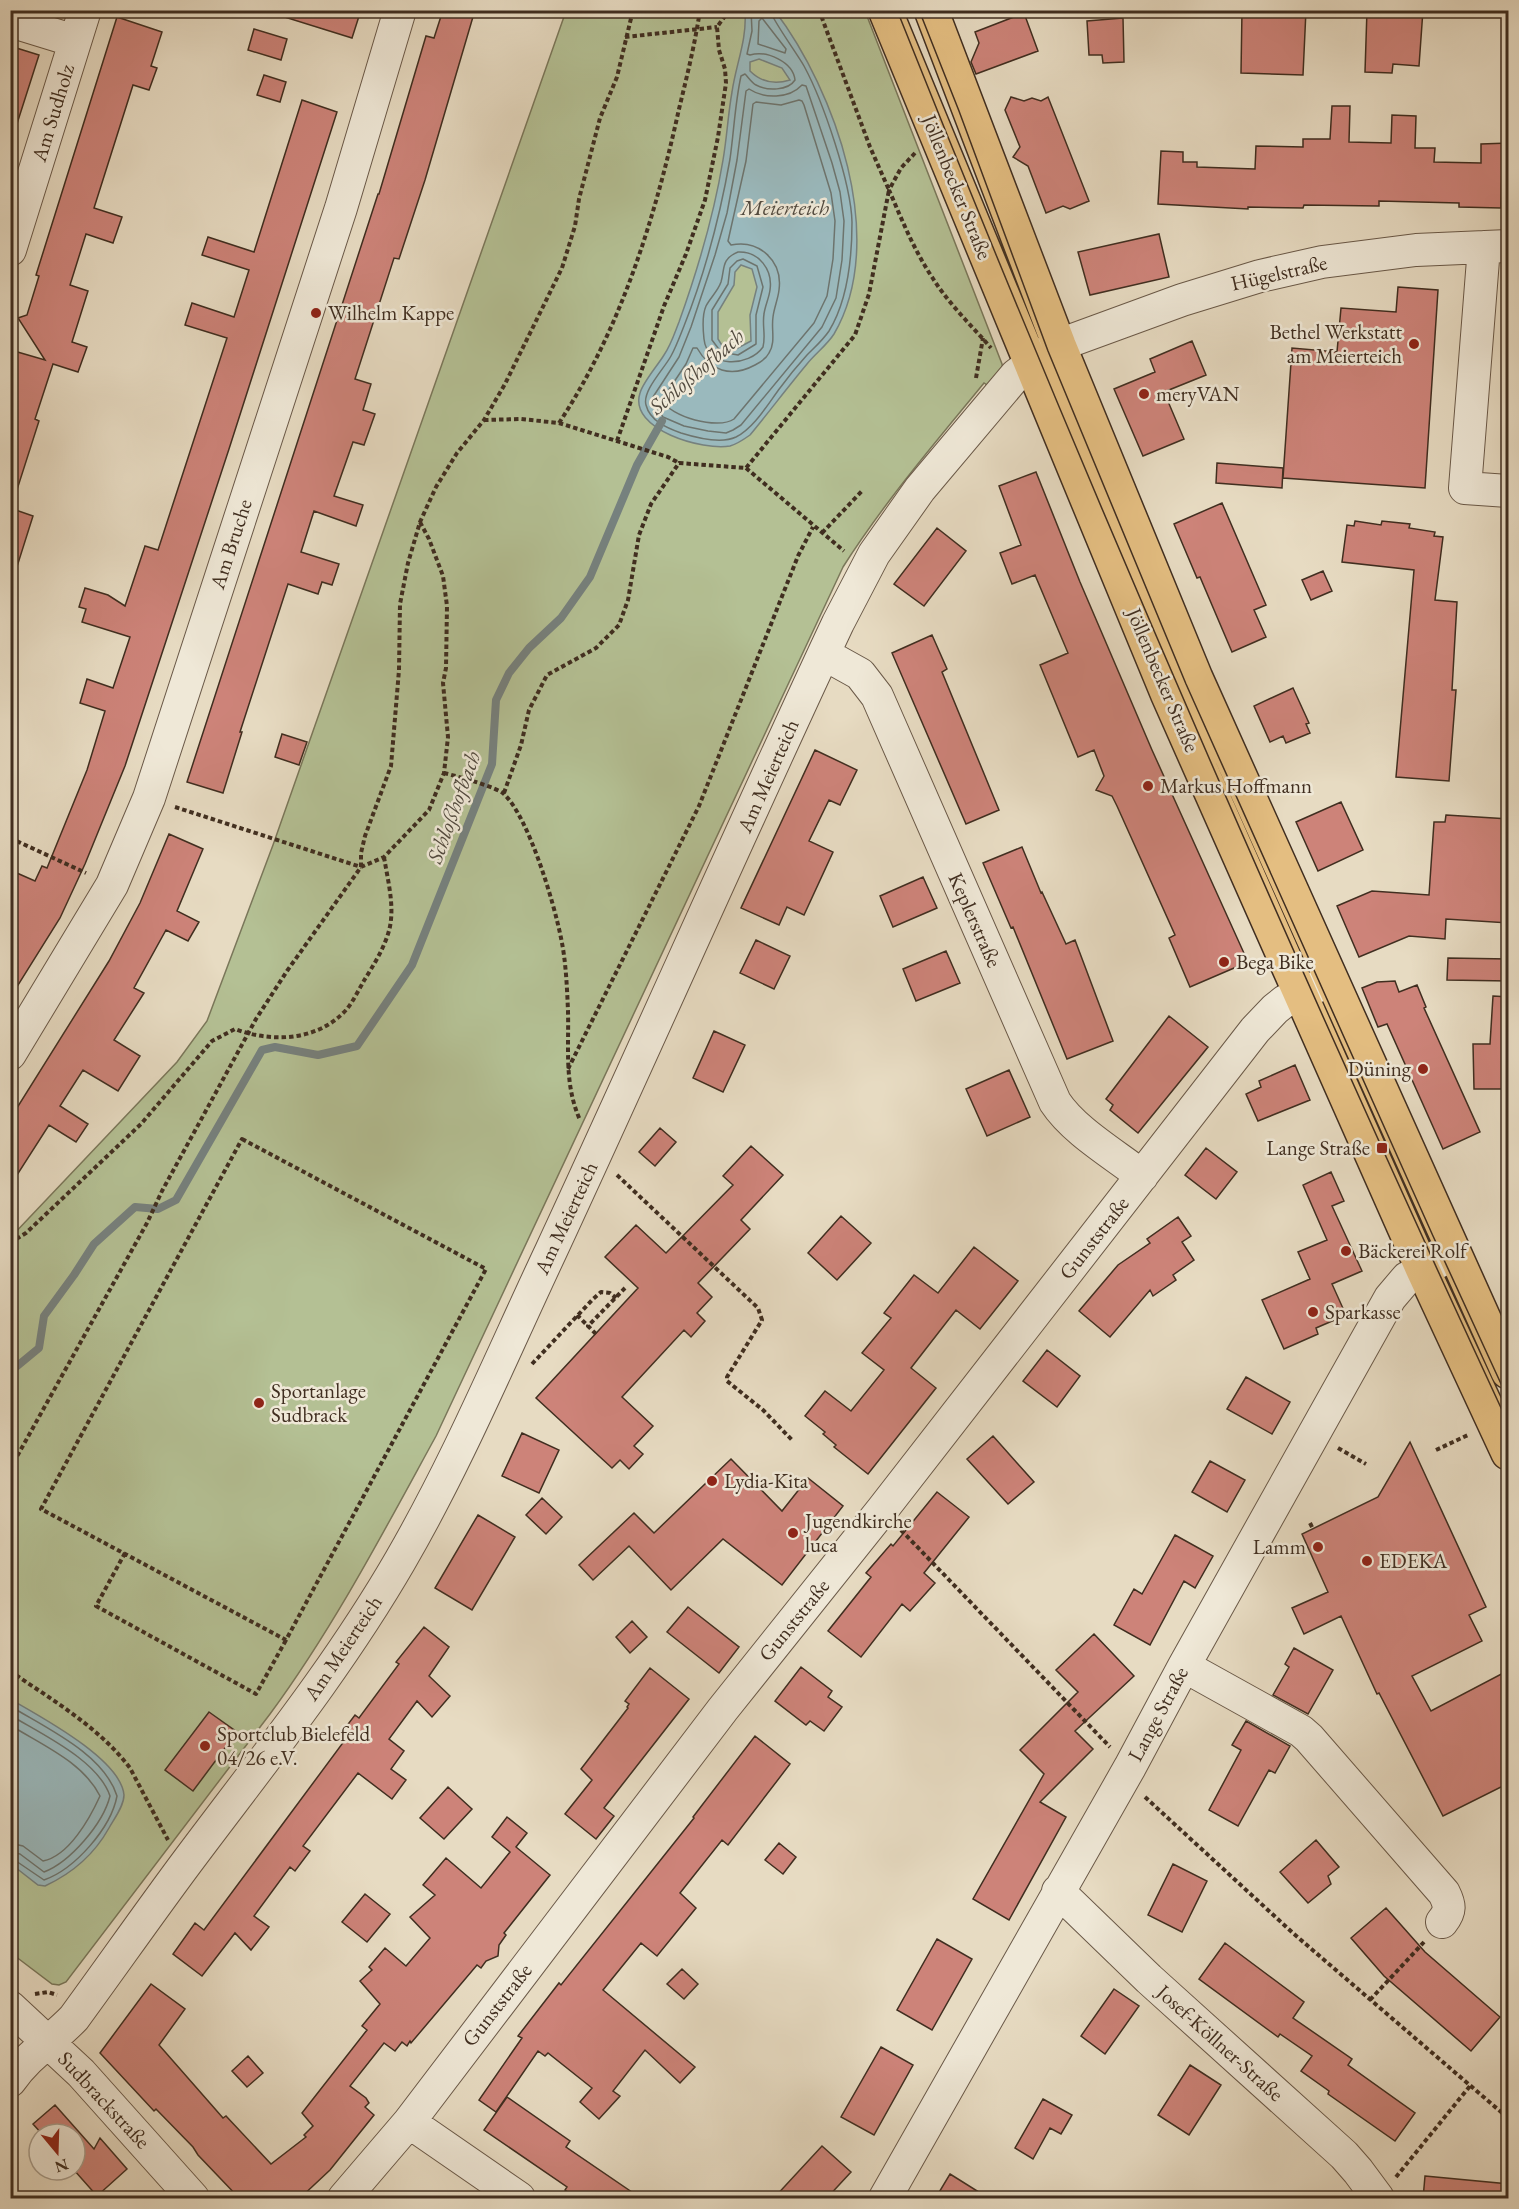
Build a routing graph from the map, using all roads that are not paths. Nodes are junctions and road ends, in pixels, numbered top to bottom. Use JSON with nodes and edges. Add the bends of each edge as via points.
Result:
{"nodes":[{"id":1,"x":86,"y":10,"type":"edge"},
{"id":2,"x":400,"y":10,"type":"edge"},
{"id":3,"x":885,"y":10,"type":"edge"},
{"id":4,"x":931,"y":10,"type":"edge"},
{"id":5,"x":10,"y":21,"type":"edge"},
{"id":6,"x":75,"y":41,"type":"junction"},
{"id":7,"x":1496,"y":246,"type":"edge"},
{"id":8,"x":10,"y":250,"type":"edge"},
{"id":9,"x":1059,"y":345,"type":"junction"},
{"id":10,"x":1023,"y":370,"type":"junction"},
{"id":11,"x":1509,"y":491,"type":"edge"},
{"id":12,"x":824,"y":654,"type":"junction"},
{"id":13,"x":1331,"y":980,"type":"junction"},
{"id":14,"x":1301,"y":994,"type":"junction"},
{"id":15,"x":10,"y":1054,"type":"edge"},
{"id":16,"x":1142,"y":1176,"type":"junction"},
{"id":17,"x":1454,"y":1254,"type":"junction"},
{"id":18,"x":1422,"y":1268,"type":"junction"},
{"id":19,"x":1509,"y":1372,"type":"edge"},
{"id":20,"x":1509,"y":1453,"type":"edge"},
{"id":21,"x":1184,"y":1666,"type":"junction"},
{"id":22,"x":1058,"y":1891,"type":"junction"},
{"id":23,"x":1442,"y":1922,"type":"road end"},
{"id":24,"x":10,"y":2007,"type":"edge"},
{"id":25,"x":49,"y":2042,"type":"junction"},
{"id":26,"x":10,"y":2081,"type":"edge"},
{"id":27,"x":409,"y":2122,"type":"junction"},
{"id":28,"x":193,"y":2199,"type":"edge"},
{"id":29,"x":344,"y":2199,"type":"edge"},
{"id":30,"x":519,"y":2199,"type":"edge"},
{"id":31,"x":885,"y":2199,"type":"edge"},
{"id":32,"x":1378,"y":2199,"type":"edge"}],
"edges":[{"from":1,"to":6,"type":"street","name":"Am Sudholz"},
{"from":2,"to":15,"type":"street","name":"Am Bruche","via":[[149,798],[112,885]]},
{"from":3,"to":10,"type":"main road","name":"Jöllenbecker Straße"},
{"from":4,"to":9,"type":"main road","name":"Jöllenbecker Straße"},
{"from":5,"to":6,"type":"street"},
{"from":6,"to":8,"type":"street","name":"Am Sudholz"},
{"from":7,"to":9,"type":"street","name":"Hügelstraße","via":[[1416,250],[1322,262],[1182,300]]},
{"from":7,"to":11,"type":"street","via":[[1465,488]]},
{"from":9,"to":10,"type":"street"},
{"from":9,"to":13,"type":"main road","name":"Jöllenbecker Straße","via":[[1196,678]]},
{"from":10,"to":12,"type":"street","name":"Am Meierteich","via":[[920,489],[885,538]]},
{"from":10,"to":14,"type":"main road","name":"Jöllenbecker Straße"},
{"from":12,"to":16,"type":"street","name":"Keplerstraße","via":[[860,674],[877,696],[1055,1102],[1074,1124]]},
{"from":12,"to":25,"type":"street","name":"Am Meierteich","via":[[596,1155],[430,1507],[362,1624],[296,1719],[74,2018]]},
{"from":13,"to":14,"type":"street","name":"Gunststraße"},
{"from":13,"to":17,"type":"main road","name":"Jöllenbecker Straße"},
{"from":14,"to":16,"type":"street","name":"Gunststraße","via":[[1266,1017]]},
{"from":14,"to":18,"type":"main road","name":"Jöllenbecker Straße"},
{"from":16,"to":27,"type":"street","name":"Gunststraße","via":[[723,1708]]},
{"from":17,"to":18,"type":"street","name":"Lange Straße"},
{"from":17,"to":19,"type":"main road","name":"Jöllenbecker Straße"},
{"from":18,"to":20,"type":"main road","name":"Jöllenbecker Straße"},
{"from":18,"to":21,"type":"street","name":"Lange Straße","via":[[1390,1298]]},
{"from":21,"to":22,"type":"street","name":"Lange Straße"},
{"from":21,"to":23,"type":"street","via":[[1309,1738],[1444,1893],[1450,1903]]},
{"from":22,"to":31,"type":"street","name":"Lange Straße"},
{"from":22,"to":32,"type":"street","name":"Josef-Köllner-Straße","via":[[1344,2155]]},
{"from":24,"to":25,"type":"street","name":"Sudbrackstraße"},
{"from":25,"to":26,"type":"street","name":"Am Meierteich","via":[[34,2052]]},
{"from":25,"to":28,"type":"street","name":"Sudbrackstraße"},
{"from":27,"to":29,"type":"street","name":"Gunststraße"},
{"from":27,"to":30,"type":"street"}]}
